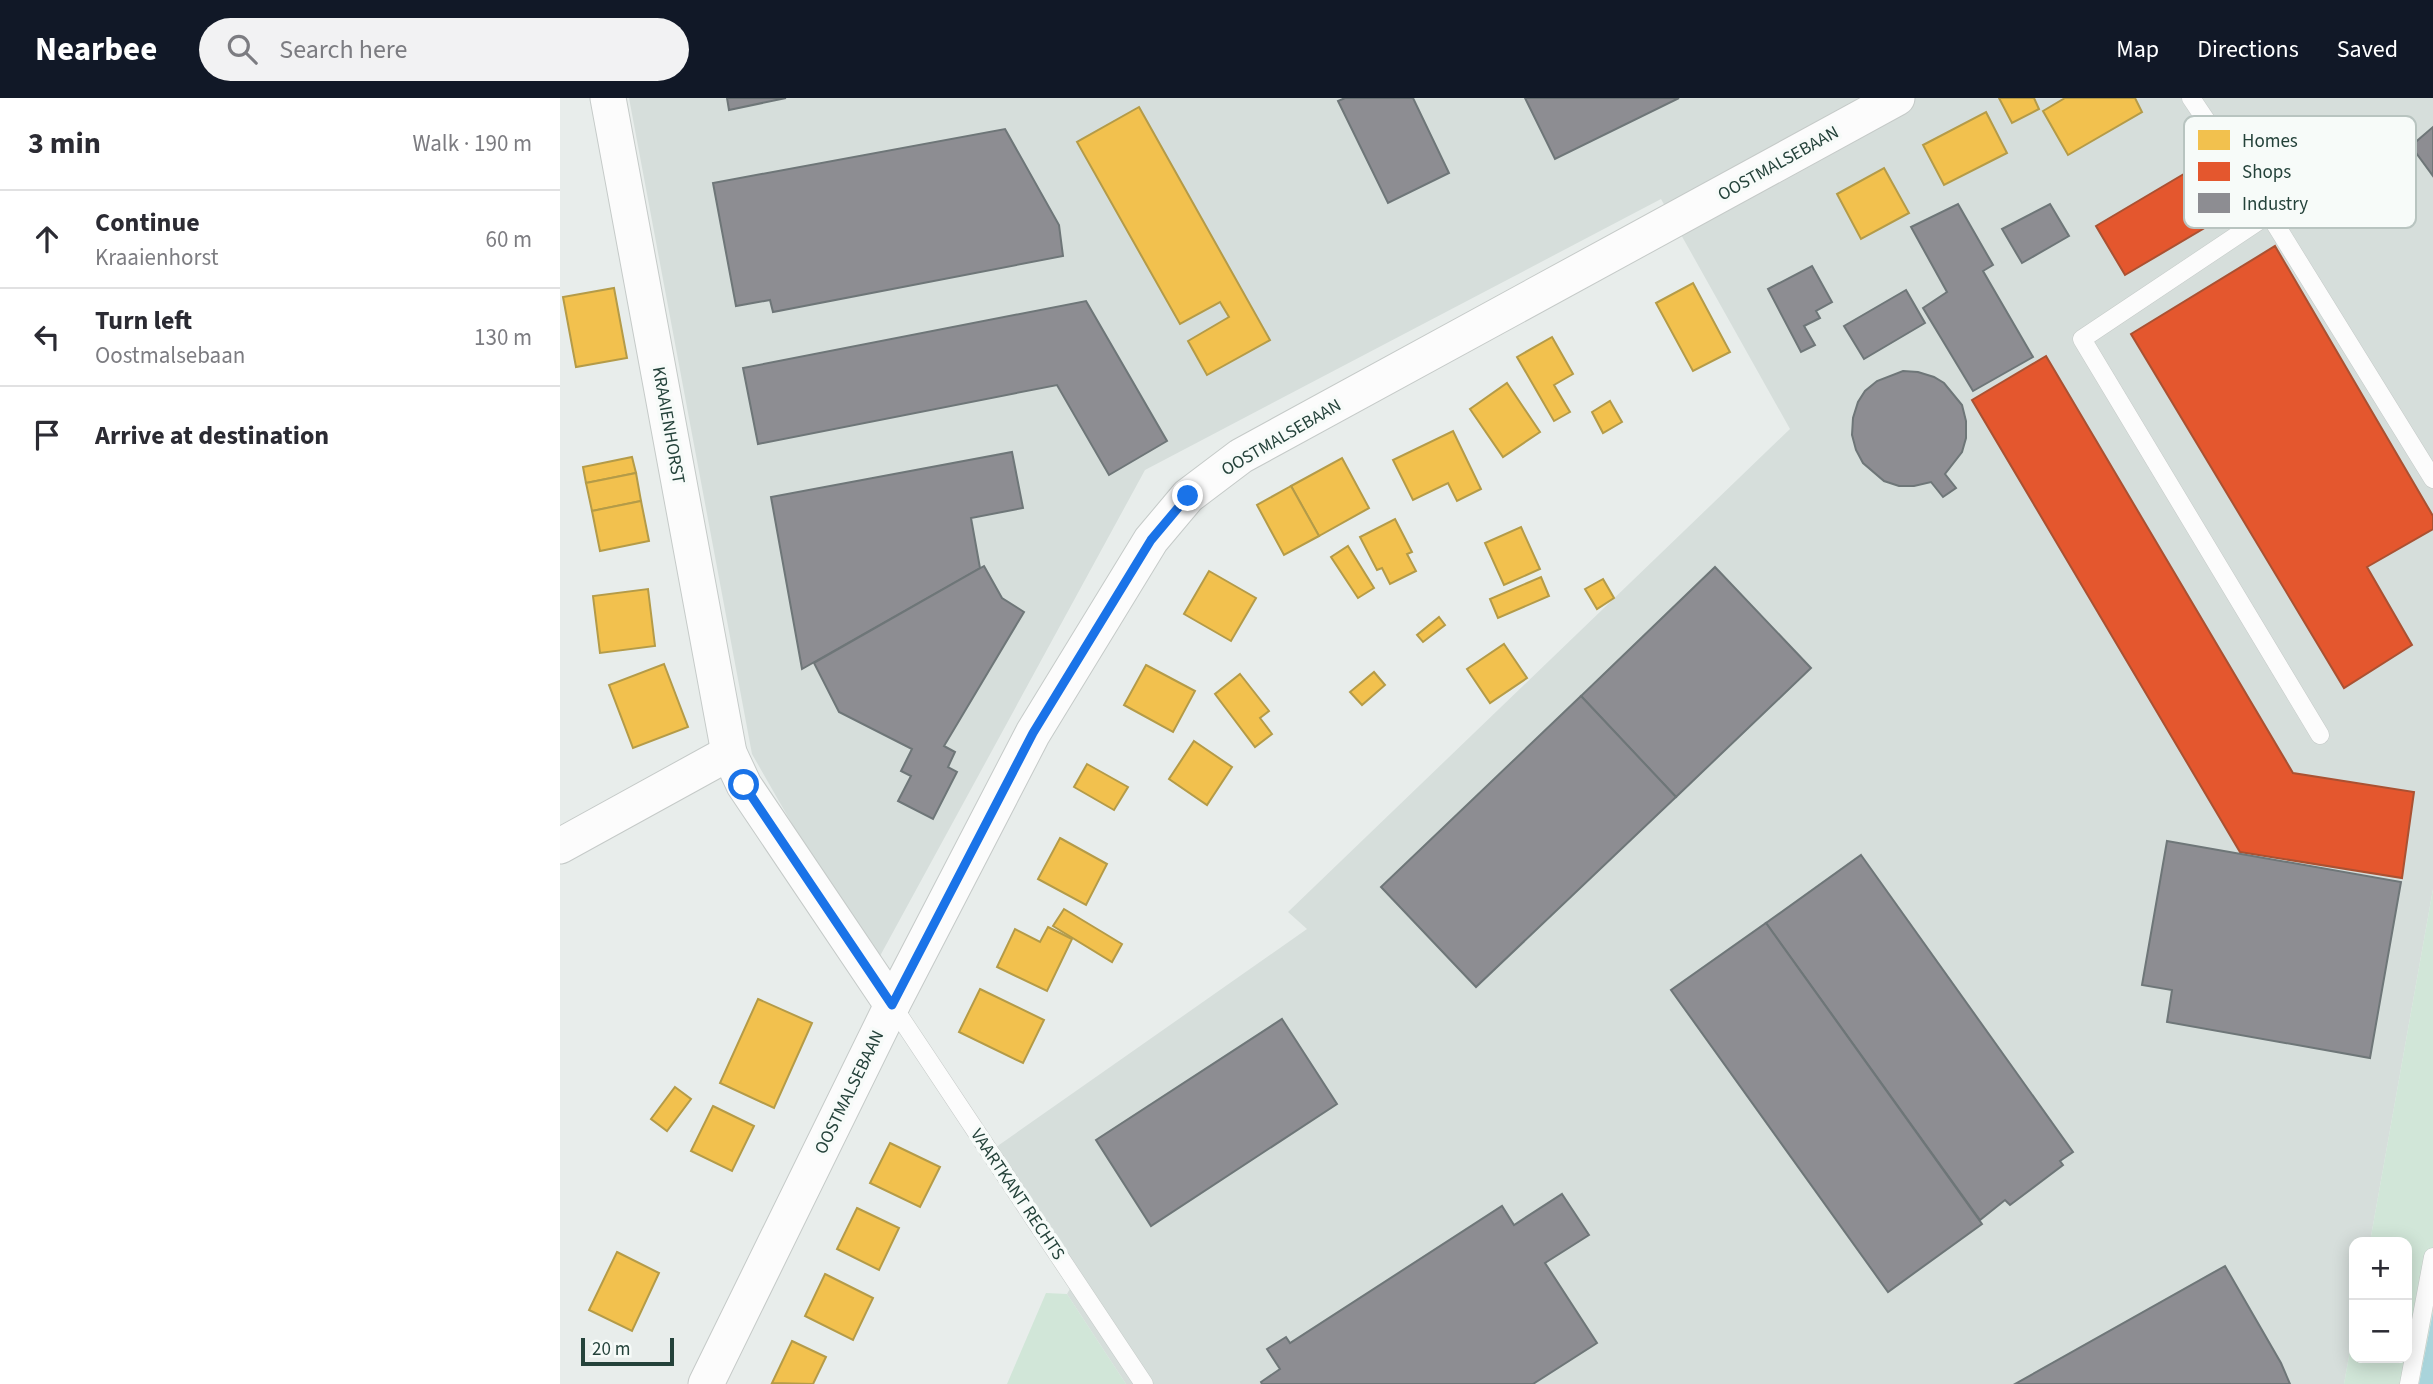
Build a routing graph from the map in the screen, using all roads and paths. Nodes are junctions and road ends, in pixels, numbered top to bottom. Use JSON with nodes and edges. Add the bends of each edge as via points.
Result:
{"nodes":[{"id":1,"x":608,"y":98,"type":"edge"},
{"id":2,"x":1897,"y":98,"type":"edge"},
{"id":3,"x":2191,"y":98,"type":"edge"},
{"id":4,"x":2203,"y":116,"type":"edge"},
{"id":5,"x":2248,"y":228,"type":"edge"},
{"id":6,"x":2278,"y":228,"type":"edge"},
{"id":7,"x":2433,"y":478,"type":"edge"},
{"id":8,"x":2320,"y":735,"type":"dead end"},
{"id":9,"x":729,"y":752,"type":"junction"},
{"id":10,"x":560,"y":846,"type":"edge"},
{"id":11,"x":892,"y":1005,"type":"junction"},
{"id":12,"x":2433,"y":1257,"type":"edge"},
{"id":13,"x":706,"y":1384,"type":"edge"},
{"id":14,"x":1144,"y":1384,"type":"edge"},
{"id":15,"x":2409,"y":1384,"type":"edge"}],
"edges":[{"from":1,"to":9,"type":"street","name":"KRAAIENHORST"},
{"from":2,"to":11,"type":"street","name":"OOSTMALSEBAAN","via":[[1241,456],[1188,496],[1151,540],[1033,733]]},
{"from":3,"to":4,"type":"lane"},
{"from":5,"to":8,"type":"lane","via":[[2082,339]]},
{"from":6,"to":7,"type":"lane"},
{"from":9,"to":10,"type":"street"},
{"from":9,"to":11,"type":"street","name":"KRAAIENHORST","via":[[744,785]]},
{"from":11,"to":13,"type":"street","name":"OOSTMALSEBAAN"},
{"from":11,"to":14,"type":"lane","name":"VAARTKANT RECHTS"},
{"from":12,"to":15,"type":"lane"}]}
